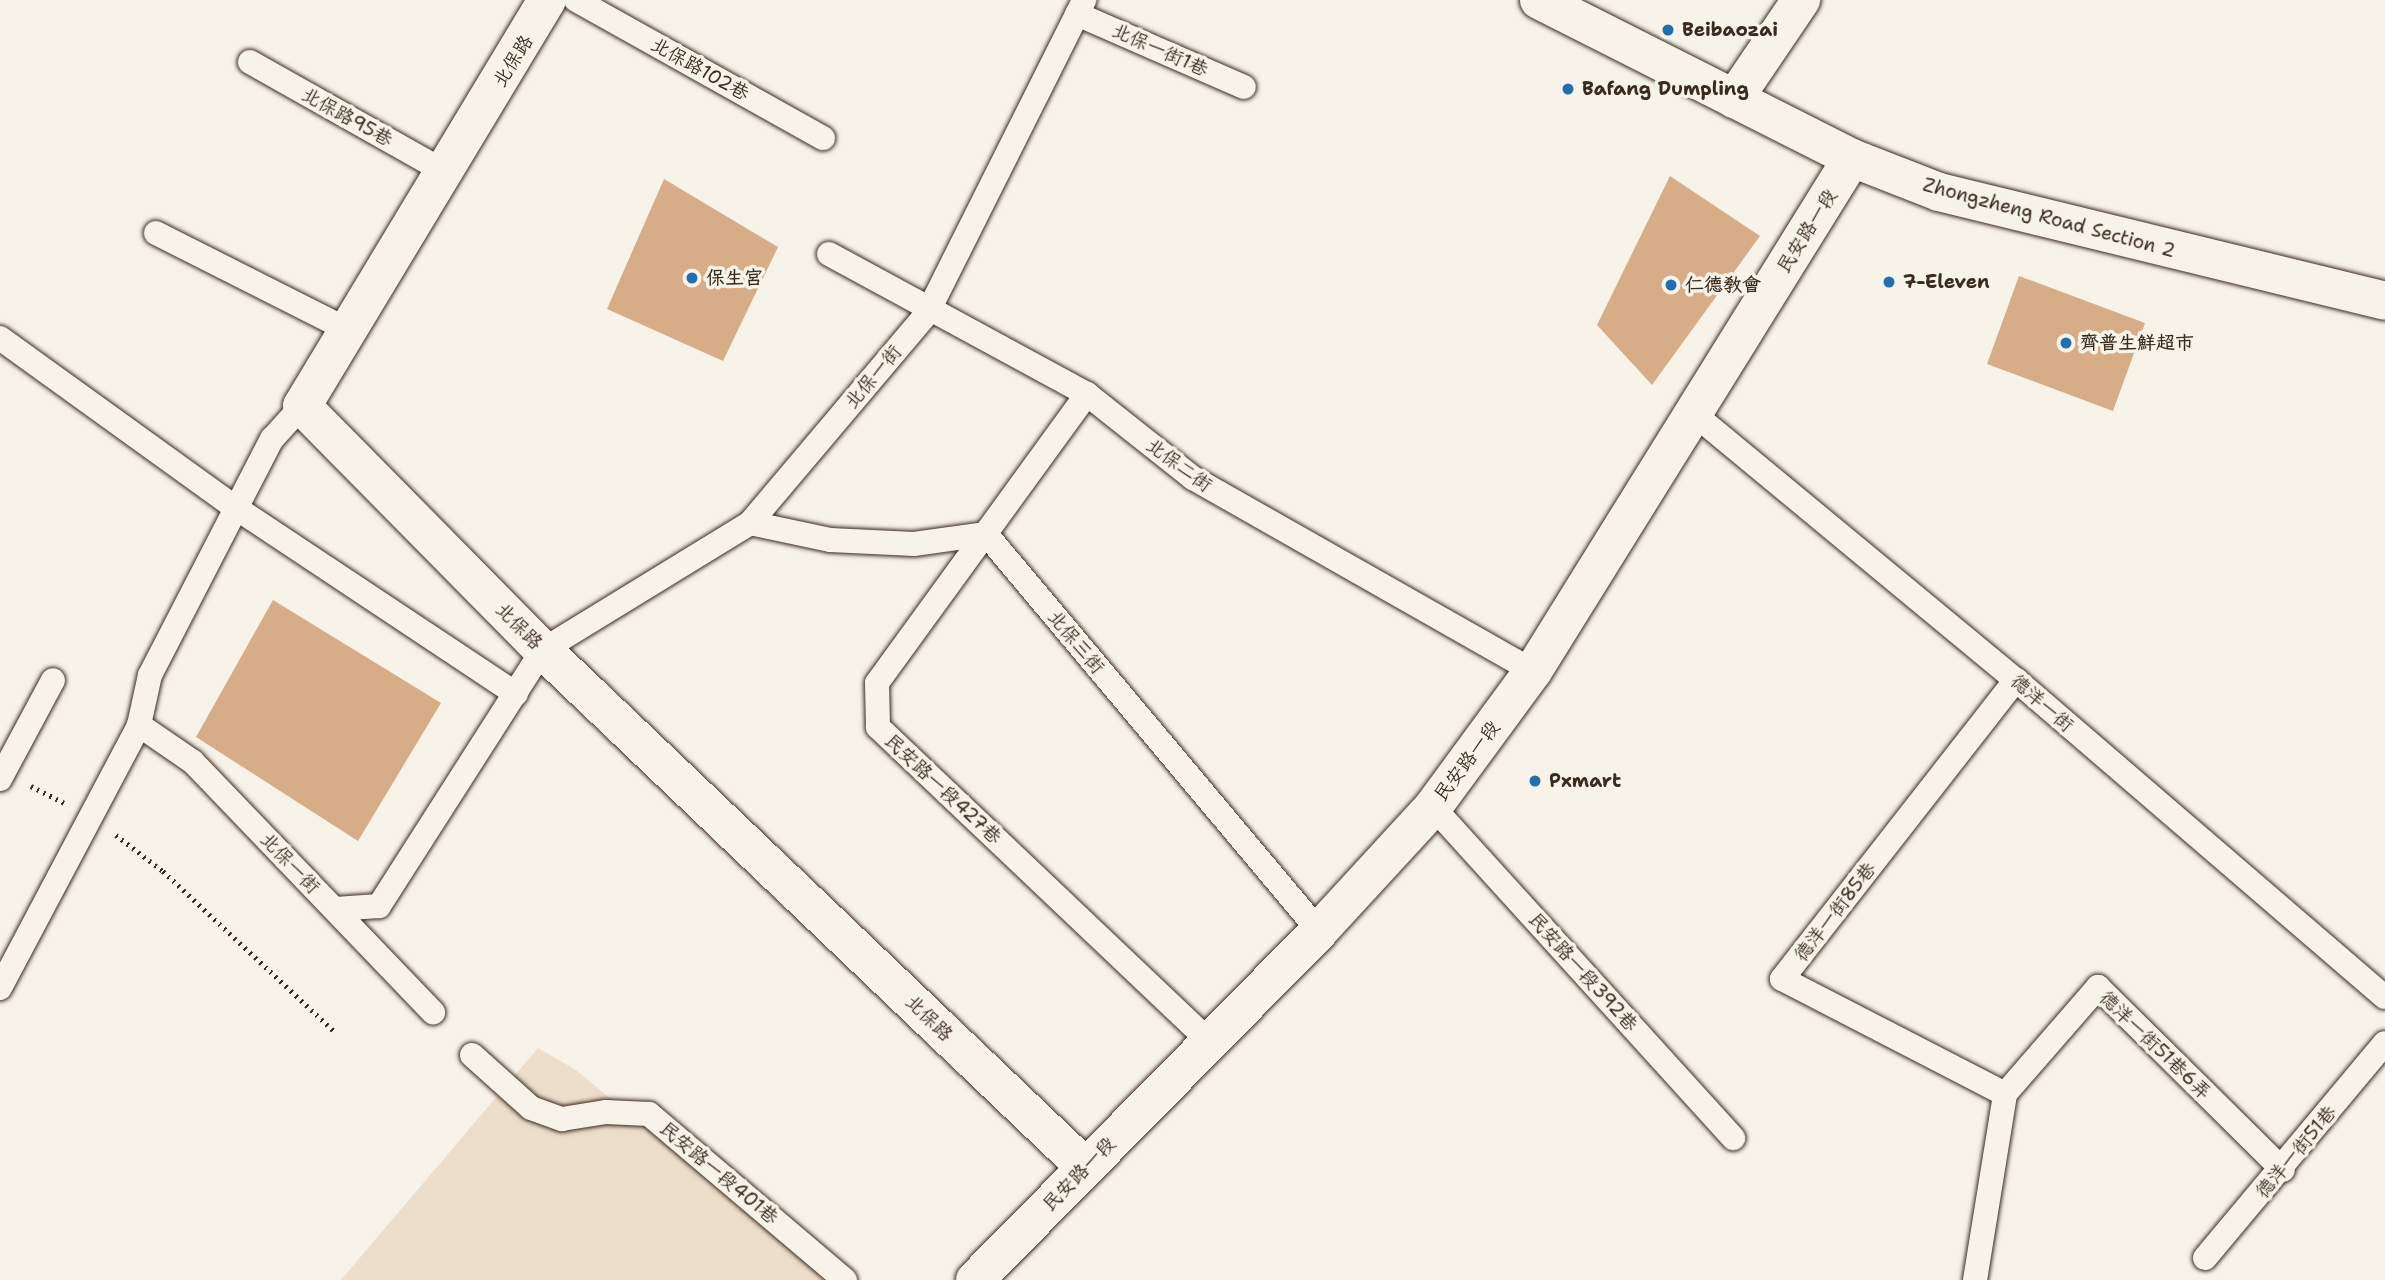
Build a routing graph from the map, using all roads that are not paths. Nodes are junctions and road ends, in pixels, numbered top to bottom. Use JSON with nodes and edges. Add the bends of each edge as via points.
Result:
{"nodes":[{"id":1,"x":547,"y":0,"type":"edge"},
{"id":2,"x":576,"y":0,"type":"edge"},
{"id":3,"x":1539,"y":0,"type":"edge"},
{"id":4,"x":1801,"y":0,"type":"edge"},
{"id":5,"x":1081,"y":7,"type":"edge"},
{"id":6,"x":250,"y":62,"type":"dead end"},
{"id":7,"x":1244,"y":87,"type":"dead end"},
{"id":8,"x":1734,"y":99,"type":"junction"},
{"id":9,"x":823,"y":138,"type":"dead end"},
{"id":10,"x":1853,"y":158,"type":"junction"},
{"id":11,"x":445,"y":172,"type":"junction"},
{"id":12,"x":156,"y":233,"type":"dead end"},
{"id":13,"x":829,"y":254,"type":"dead end"},
{"id":14,"x":2385,"y":301,"type":"edge"},
{"id":15,"x":928,"y":312,"type":"junction"},
{"id":16,"x":348,"y":330,"type":"junction"},
{"id":17,"x":0,"y":338,"type":"edge"},
{"id":18,"x":1087,"y":394,"type":"junction"},
{"id":19,"x":302,"y":406,"type":"junction"},
{"id":20,"x":1695,"y":414,"type":"junction"},
{"id":21,"x":236,"y":508,"type":"junction"},
{"id":22,"x":750,"y":523,"type":"junction"},
{"id":23,"x":985,"y":534,"type":"junction"},
{"id":24,"x":543,"y":650,"type":"junction"},
{"id":25,"x":1533,"y":671,"type":"junction"},
{"id":26,"x":52,"y":680,"type":"dead end"},
{"id":27,"x":2016,"y":680,"type":"junction"},
{"id":28,"x":516,"y":694,"type":"junction"},
{"id":29,"x":139,"y":725,"type":"junction"},
{"id":30,"x":2,"y":775,"type":"edge"},
{"id":31,"x":1433,"y":807,"type":"junction"},
{"id":32,"x":335,"y":909,"type":"junction"},
{"id":33,"x":1318,"y":931,"type":"junction"},
{"id":34,"x":0,"y":988,"type":"edge"},
{"id":35,"x":2385,"y":997,"type":"edge"},
{"id":36,"x":433,"y":1012,"type":"dead end"},
{"id":37,"x":1208,"y":1040,"type":"junction"},
{"id":38,"x":2385,"y":1043,"type":"edge"},
{"id":39,"x":472,"y":1055,"type":"dead end"},
{"id":40,"x":2005,"y":1094,"type":"junction"},
{"id":41,"x":1733,"y":1138,"type":"dead end"},
{"id":42,"x":1086,"y":1168,"type":"junction"},
{"id":43,"x":2283,"y":1170,"type":"junction"},
{"id":44,"x":2205,"y":1258,"type":"dead end"},
{"id":45,"x":845,"y":1280,"type":"edge"},
{"id":46,"x":975,"y":1280,"type":"edge"},
{"id":47,"x":1975,"y":1280,"type":"edge"}],
"edges":[{"from":1,"to":11,"type":"street","name":"北保路"},
{"from":2,"to":9,"type":"lane","name":"北保路102巷"},
{"from":3,"to":8,"type":"street","name":"Zhongzheng Road Section 2"},
{"from":4,"to":8,"type":"street"},
{"from":5,"to":7,"type":"lane","name":"北保一街1巷"},
{"from":5,"to":15,"type":"lane","name":"北保一街"},
{"from":6,"to":11,"type":"lane","name":"北保路95巷"},
{"from":8,"to":10,"type":"street","name":"Zhongzheng Road Section 2"},
{"from":10,"to":14,"type":"street","name":"Zhongzheng Road Section 2","via":[[1951,195]]},
{"from":10,"to":20,"type":"street","name":"民安路一段"},
{"from":11,"to":16,"type":"street","name":"北保路"},
{"from":12,"to":16,"type":"lane"},
{"from":13,"to":15,"type":"lane","name":"北保二街"},
{"from":15,"to":18,"type":"lane","name":"北保二街"},
{"from":15,"to":22,"type":"lane","name":"北保一街"},
{"from":16,"to":19,"type":"street","name":"北保路"},
{"from":17,"to":21,"type":"lane"},
{"from":18,"to":23,"type":"lane","name":"民安路一段427巷"},
{"from":18,"to":25,"type":"lane","name":"北保二街","via":[[1193,478]]},
{"from":19,"to":21,"type":"lane","via":[[272,439]]},
{"from":19,"to":24,"type":"street","name":"北保路"},
{"from":20,"to":25,"type":"street","name":"民安路一段"},
{"from":20,"to":27,"type":"lane","name":"德洋一街"},
{"from":21,"to":28,"type":"lane"},
{"from":21,"to":29,"type":"lane","via":[[150,675]]},
{"from":22,"to":23,"type":"lane","via":[[830,540],[914,544]]},
{"from":22,"to":24,"type":"lane","name":"北保一街"},
{"from":23,"to":33,"type":"lane","name":"北保三街"},
{"from":23,"to":37,"type":"lane","name":"民安路一段427巷","via":[[877,683],[878,727]]},
{"from":24,"to":28,"type":"lane"},
{"from":24,"to":42,"type":"street","name":"北保路"},
{"from":25,"to":31,"type":"street","name":"民安路一段"},
{"from":26,"to":30,"type":"lane"},
{"from":27,"to":35,"type":"lane","name":"德洋一街"},
{"from":27,"to":40,"type":"lane","name":"德洋一街85巷","via":[[1782,979]]},
{"from":28,"to":32,"type":"lane","via":[[379,906]]},
{"from":29,"to":32,"type":"lane","name":"北保一街","via":[[193,762]]},
{"from":29,"to":34,"type":"lane"},
{"from":31,"to":33,"type":"street","name":"民安路一段"},
{"from":31,"to":41,"type":"lane","name":"民安路一段392巷"},
{"from":32,"to":36,"type":"lane","name":"北保一街"},
{"from":33,"to":37,"type":"street","name":"民安路一段"},
{"from":37,"to":42,"type":"street","name":"民安路一段"},
{"from":38,"to":43,"type":"lane","name":"德洋一街51巷"},
{"from":39,"to":45,"type":"lane","name":"民安路一段401巷","via":[[531,1108],[562,1119],[606,1112],[649,1114]]},
{"from":40,"to":43,"type":"lane","name":"德洋一街51巷6弄","via":[[2098,987]]},
{"from":40,"to":47,"type":"lane"},
{"from":42,"to":46,"type":"street","name":"民安路一段"},
{"from":43,"to":44,"type":"lane","name":"德洋一街51巷"}]}
